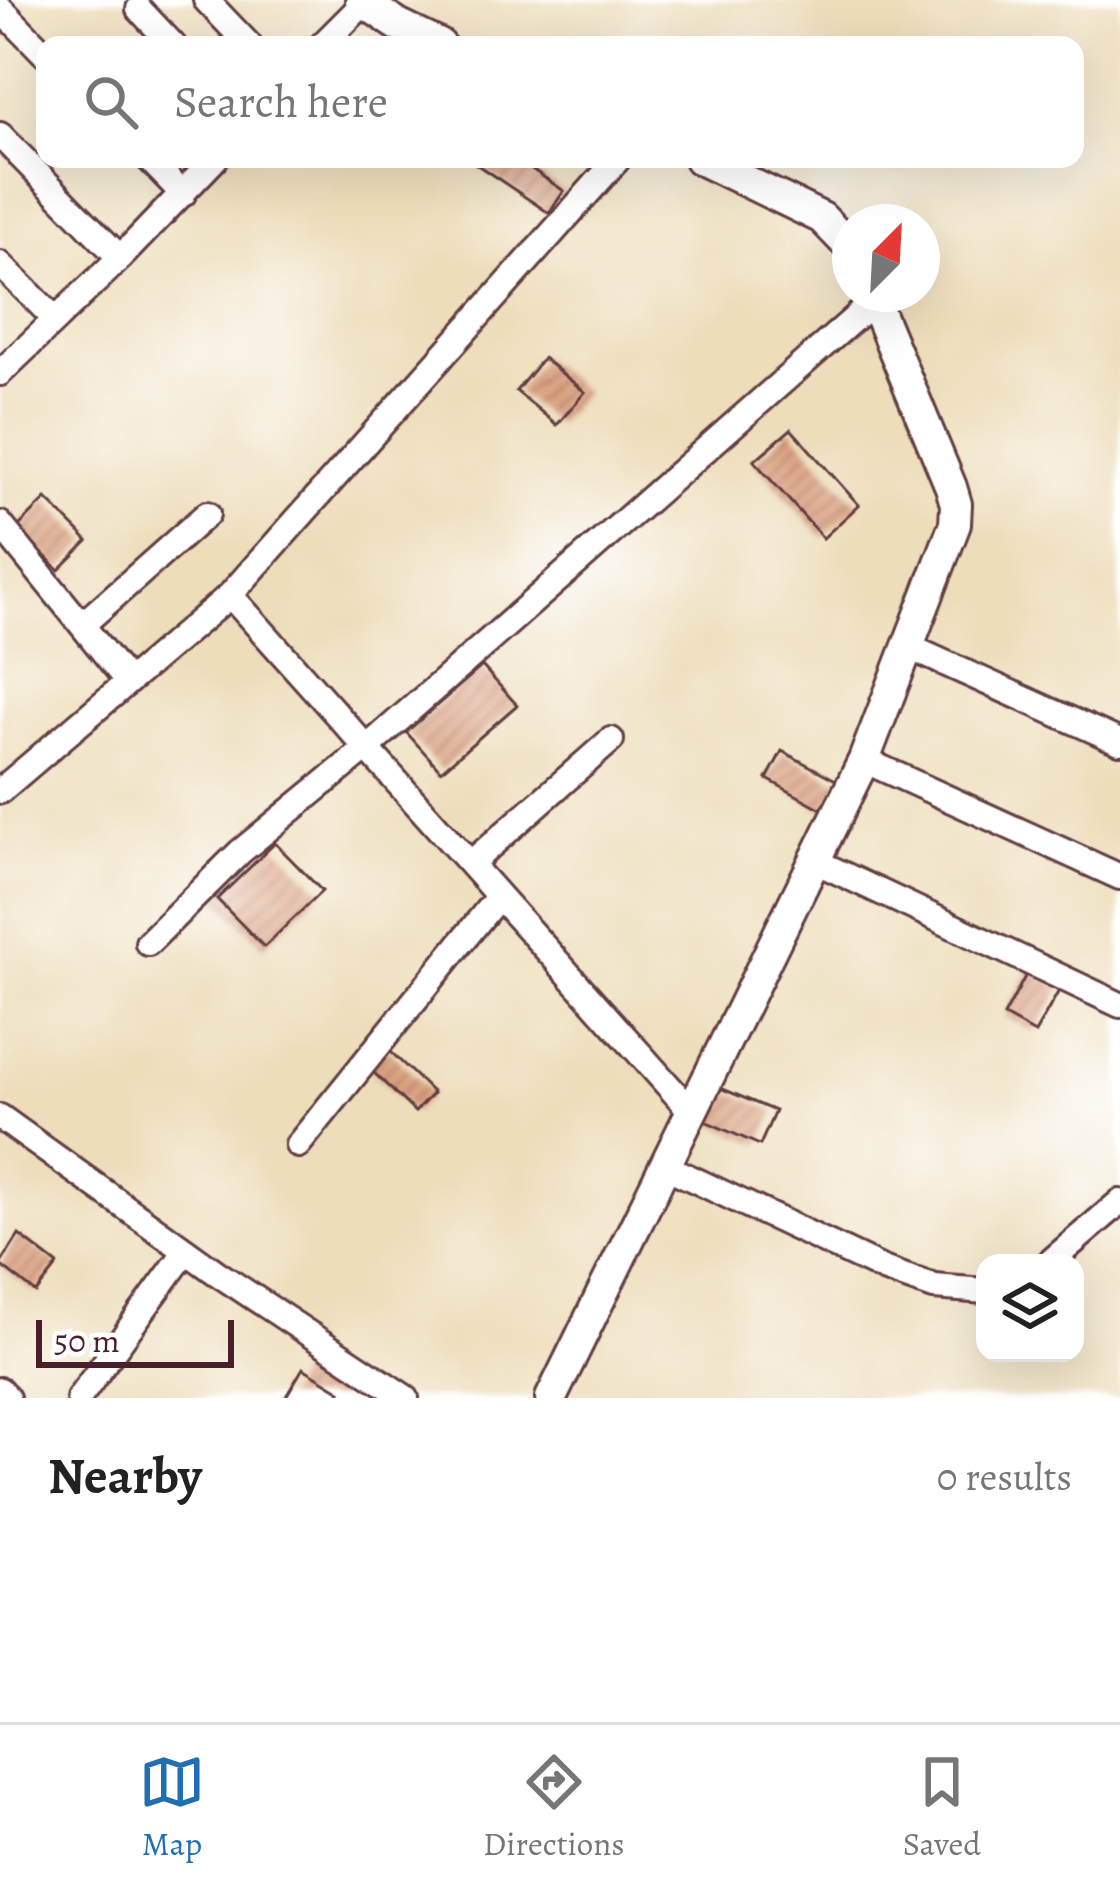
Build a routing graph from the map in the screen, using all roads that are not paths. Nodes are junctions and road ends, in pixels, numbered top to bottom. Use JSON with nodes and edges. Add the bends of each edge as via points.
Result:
{"nodes":[{"id":1,"x":206,"y":0,"type":"edge"},
{"id":2,"x":363,"y":1,"type":"edge"},
{"id":3,"x":0,"y":8,"type":"edge"},
{"id":4,"x":139,"y":9,"type":"dead end"},
{"id":5,"x":164,"y":36,"type":"edge"},
{"id":6,"x":240,"y":36,"type":"edge"},
{"id":7,"x":330,"y":36,"type":"edge"},
{"id":8,"x":420,"y":36,"type":"edge"},
{"id":9,"x":36,"y":45,"type":"edge"},
{"id":10,"x":0,"y":135,"type":"edge"},
{"id":11,"x":158,"y":168,"type":"edge"},
{"id":12,"x":207,"y":168,"type":"edge"},
{"id":13,"x":610,"y":168,"type":"edge"},
{"id":14,"x":719,"y":168,"type":"edge"},
{"id":15,"x":183,"y":194,"type":"junction"},
{"id":16,"x":832,"y":229,"type":"edge"},
{"id":17,"x":119,"y":259,"type":"junction"},
{"id":18,"x":0,"y":264,"type":"edge"},
{"id":19,"x":856,"y":312,"type":"edge"},
{"id":20,"x":878,"y":312,"type":"edge"},
{"id":21,"x":54,"y":318,"type":"junction"},
{"id":22,"x":2,"y":367,"type":"edge"},
{"id":23,"x":207,"y":514,"type":"dead end"},
{"id":24,"x":0,"y":524,"type":"edge"},
{"id":25,"x":230,"y":595,"type":"junction"},
{"id":26,"x":83,"y":624,"type":"junction"},
{"id":27,"x":909,"y":647,"type":"junction"},
{"id":28,"x":128,"y":682,"type":"junction"},
{"id":29,"x":611,"y":740,"type":"dead end"},
{"id":30,"x":1120,"y":742,"type":"edge"},
{"id":31,"x":368,"y":747,"type":"junction"},
{"id":32,"x":864,"y":760,"type":"junction"},
{"id":33,"x":0,"y":791,"type":"edge"},
{"id":34,"x":815,"y":861,"type":"junction"},
{"id":35,"x":471,"y":863,"type":"junction"},
{"id":36,"x":1120,"y":877,"type":"edge"},
{"id":37,"x":498,"y":897,"type":"junction"},
{"id":38,"x":148,"y":943,"type":"dead end"},
{"id":39,"x":1120,"y":1005,"type":"edge"},
{"id":40,"x":690,"y":1110,"type":"junction"},
{"id":41,"x":0,"y":1117,"type":"edge"},
{"id":42,"x":298,"y":1145,"type":"dead end"},
{"id":43,"x":663,"y":1165,"type":"junction"},
{"id":44,"x":1120,"y":1202,"type":"edge"},
{"id":45,"x":186,"y":1251,"type":"junction"},
{"id":46,"x":1059,"y":1254,"type":"edge"},
{"id":47,"x":976,"y":1291,"type":"edge"},
{"id":48,"x":0,"y":1390,"type":"edge"},
{"id":49,"x":8,"y":1398,"type":"edge"},
{"id":50,"x":79,"y":1398,"type":"edge"},
{"id":51,"x":406,"y":1398,"type":"edge"},
{"id":52,"x":551,"y":1398,"type":"edge"}],
"edges":[{"from":1,"to":6,"type":"street"},
{"from":2,"to":7,"type":"street"},
{"from":2,"to":8,"type":"street"},
{"from":3,"to":9,"type":"street"},
{"from":4,"to":5,"type":"street"},
{"from":10,"to":17,"type":"street"},
{"from":11,"to":15,"type":"street"},
{"from":12,"to":15,"type":"street"},
{"from":13,"to":25,"type":"street"},
{"from":14,"to":16,"type":"street"},
{"from":15,"to":17,"type":"street"},
{"from":17,"to":21,"type":"street"},
{"from":18,"to":21,"type":"street"},
{"from":19,"to":31,"type":"street"},
{"from":20,"to":27,"type":"street","via":[[956,504]]},
{"from":21,"to":22,"type":"street"},
{"from":23,"to":26,"type":"street"},
{"from":24,"to":26,"type":"street"},
{"from":25,"to":28,"type":"street"},
{"from":25,"to":31,"type":"street"},
{"from":26,"to":28,"type":"street"},
{"from":27,"to":30,"type":"street"},
{"from":27,"to":32,"type":"street"},
{"from":28,"to":33,"type":"street"},
{"from":29,"to":35,"type":"street"},
{"from":31,"to":35,"type":"street"},
{"from":31,"to":38,"type":"street","via":[[240,853]]},
{"from":32,"to":34,"type":"street"},
{"from":32,"to":36,"type":"street"},
{"from":34,"to":39,"type":"street"},
{"from":34,"to":40,"type":"street"},
{"from":35,"to":37,"type":"street"},
{"from":37,"to":40,"type":"street"},
{"from":37,"to":42,"type":"street"},
{"from":40,"to":43,"type":"street"},
{"from":41,"to":45,"type":"street"},
{"from":43,"to":47,"type":"street","via":[[884,1269]]},
{"from":43,"to":52,"type":"street"},
{"from":44,"to":46,"type":"street"},
{"from":45,"to":50,"type":"street"},
{"from":45,"to":51,"type":"street"},
{"from":48,"to":49,"type":"street"}]}
